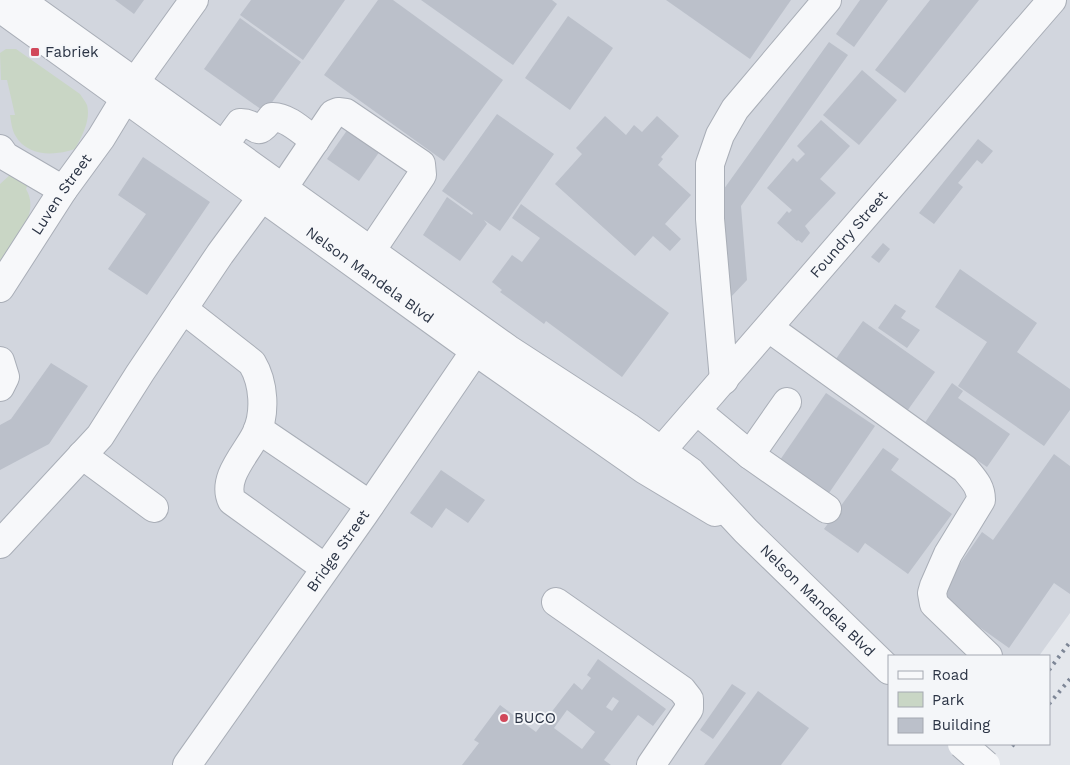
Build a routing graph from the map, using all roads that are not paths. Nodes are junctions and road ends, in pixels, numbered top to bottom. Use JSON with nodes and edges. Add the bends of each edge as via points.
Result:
{"nodes":[{"id":1,"x":194,"y":0,"type":"edge"},
{"id":2,"x":827,"y":0,"type":"edge"},
{"id":3,"x":1052,"y":0,"type":"edge"},
{"id":4,"x":7,"y":13,"type":"edge"},
{"id":5,"x":130,"y":91,"type":"junction"},
{"id":6,"x":315,"y":141,"type":"junction"},
{"id":7,"x":224,"y":145,"type":"junction"},
{"id":8,"x":2,"y":156,"type":"edge"},
{"id":9,"x":63,"y":190,"type":"junction"},
{"id":10,"x":272,"y":192,"type":"junction"},
{"id":11,"x":371,"y":251,"type":"junction"},
{"id":12,"x":0,"y":288,"type":"edge"},
{"id":13,"x":183,"y":310,"type":"junction"},
{"id":14,"x":769,"y":328,"type":"junction"},
{"id":15,"x":481,"y":342,"type":"junction"},
{"id":16,"x":0,"y":361,"type":"edge"},
{"id":17,"x":724,"y":380,"type":"junction"},
{"id":18,"x":0,"y":387,"type":"edge"},
{"id":19,"x":787,"y":402,"type":"dead end"},
{"id":20,"x":697,"y":411,"type":"junction"},
{"id":21,"x":258,"y":429,"type":"junction"},
{"id":22,"x":82,"y":455,"type":"junction"},
{"id":23,"x":750,"y":455,"type":"junction"},
{"id":24,"x":653,"y":460,"type":"junction"},
{"id":25,"x":370,"y":505,"type":"junction"},
{"id":26,"x":154,"y":508,"type":"dead end"},
{"id":27,"x":827,"y":509,"type":"dead end"},
{"id":28,"x":0,"y":544,"type":"edge"},
{"id":29,"x":325,"y":568,"type":"junction"},
{"id":30,"x":556,"y":602,"type":"dead end"},
{"id":31,"x":987,"y":655,"type":"edge"},
{"id":32,"x":888,"y":669,"type":"edge"},
{"id":33,"x":963,"y":745,"type":"edge"},
{"id":34,"x":187,"y":765,"type":"edge"},
{"id":35,"x":651,"y":765,"type":"edge"},
{"id":36,"x":986,"y":765,"type":"edge"}],
"edges":[{"from":1,"to":5,"type":"street","name":"Luven Street"},
{"from":2,"to":17,"type":"street","via":[[735,109],[720,134],[710,164],[710,219]]},
{"from":3,"to":14,"type":"street","name":"Foundry Street"},
{"from":4,"to":5,"type":"street","name":"Nelson Mandela Blvd"},
{"from":5,"to":7,"type":"street","name":"Nelson Mandela Blvd"},
{"from":5,"to":9,"type":"street","name":"Luven Street"},
{"from":5,"to":10,"type":"street","name":"Nelson Mandela Blvd"},
{"from":6,"to":7,"type":"street","via":[[283,118],[272,117],[260,130],[240,123]]},
{"from":6,"to":10,"type":"street"},
{"from":6,"to":11,"type":"street","via":[[334,114],[346,113],[421,164],[422,175]]},
{"from":7,"to":10,"type":"street","name":"Nelson Mandela Blvd"},
{"from":8,"to":9,"type":"street"},
{"from":9,"to":12,"type":"street","name":"Luven Street"},
{"from":10,"to":11,"type":"street","name":"Nelson Mandela Blvd"},
{"from":10,"to":13,"type":"street"},
{"from":10,"to":15,"type":"street","name":"Nelson Mandela Blvd"},
{"from":11,"to":15,"type":"street","name":"Nelson Mandela Blvd"},
{"from":13,"to":21,"type":"street","via":[[252,363],[259,375],[262,397]]},
{"from":13,"to":22,"type":"street","via":[[100,436]]},
{"from":14,"to":17,"type":"street","name":"Foundry Street"},
{"from":14,"to":31,"type":"street","via":[[964,469],[976,481],[981,500],[948,554],[932,594],[934,604]]},
{"from":15,"to":24,"type":"street","name":"Nelson Mandela Blvd"},
{"from":15,"to":25,"type":"street","name":"Bridge Street"},
{"from":16,"to":18,"type":"street","via":[[5,377]]},
{"from":17,"to":20,"type":"street","name":"Foundry Street"},
{"from":19,"to":23,"type":"street"},
{"from":20,"to":23,"type":"street"},
{"from":20,"to":24,"type":"street","name":"Foundry Street"},
{"from":21,"to":25,"type":"street"},
{"from":21,"to":29,"type":"street","via":[[230,479],[230,497]]},
{"from":22,"to":26,"type":"street"},
{"from":22,"to":28,"type":"street"},
{"from":23,"to":27,"type":"street"},
{"from":24,"to":32,"type":"street","name":"Nelson Mandela Blvd","via":[[753,538]]},
{"from":25,"to":29,"type":"street","name":"Bridge Street"},
{"from":29,"to":34,"type":"street","name":"Bridge Street"},
{"from":30,"to":35,"type":"street","via":[[682,690],[689,699],[689,709]]},
{"from":33,"to":36,"type":"street","bridge":true}]}
